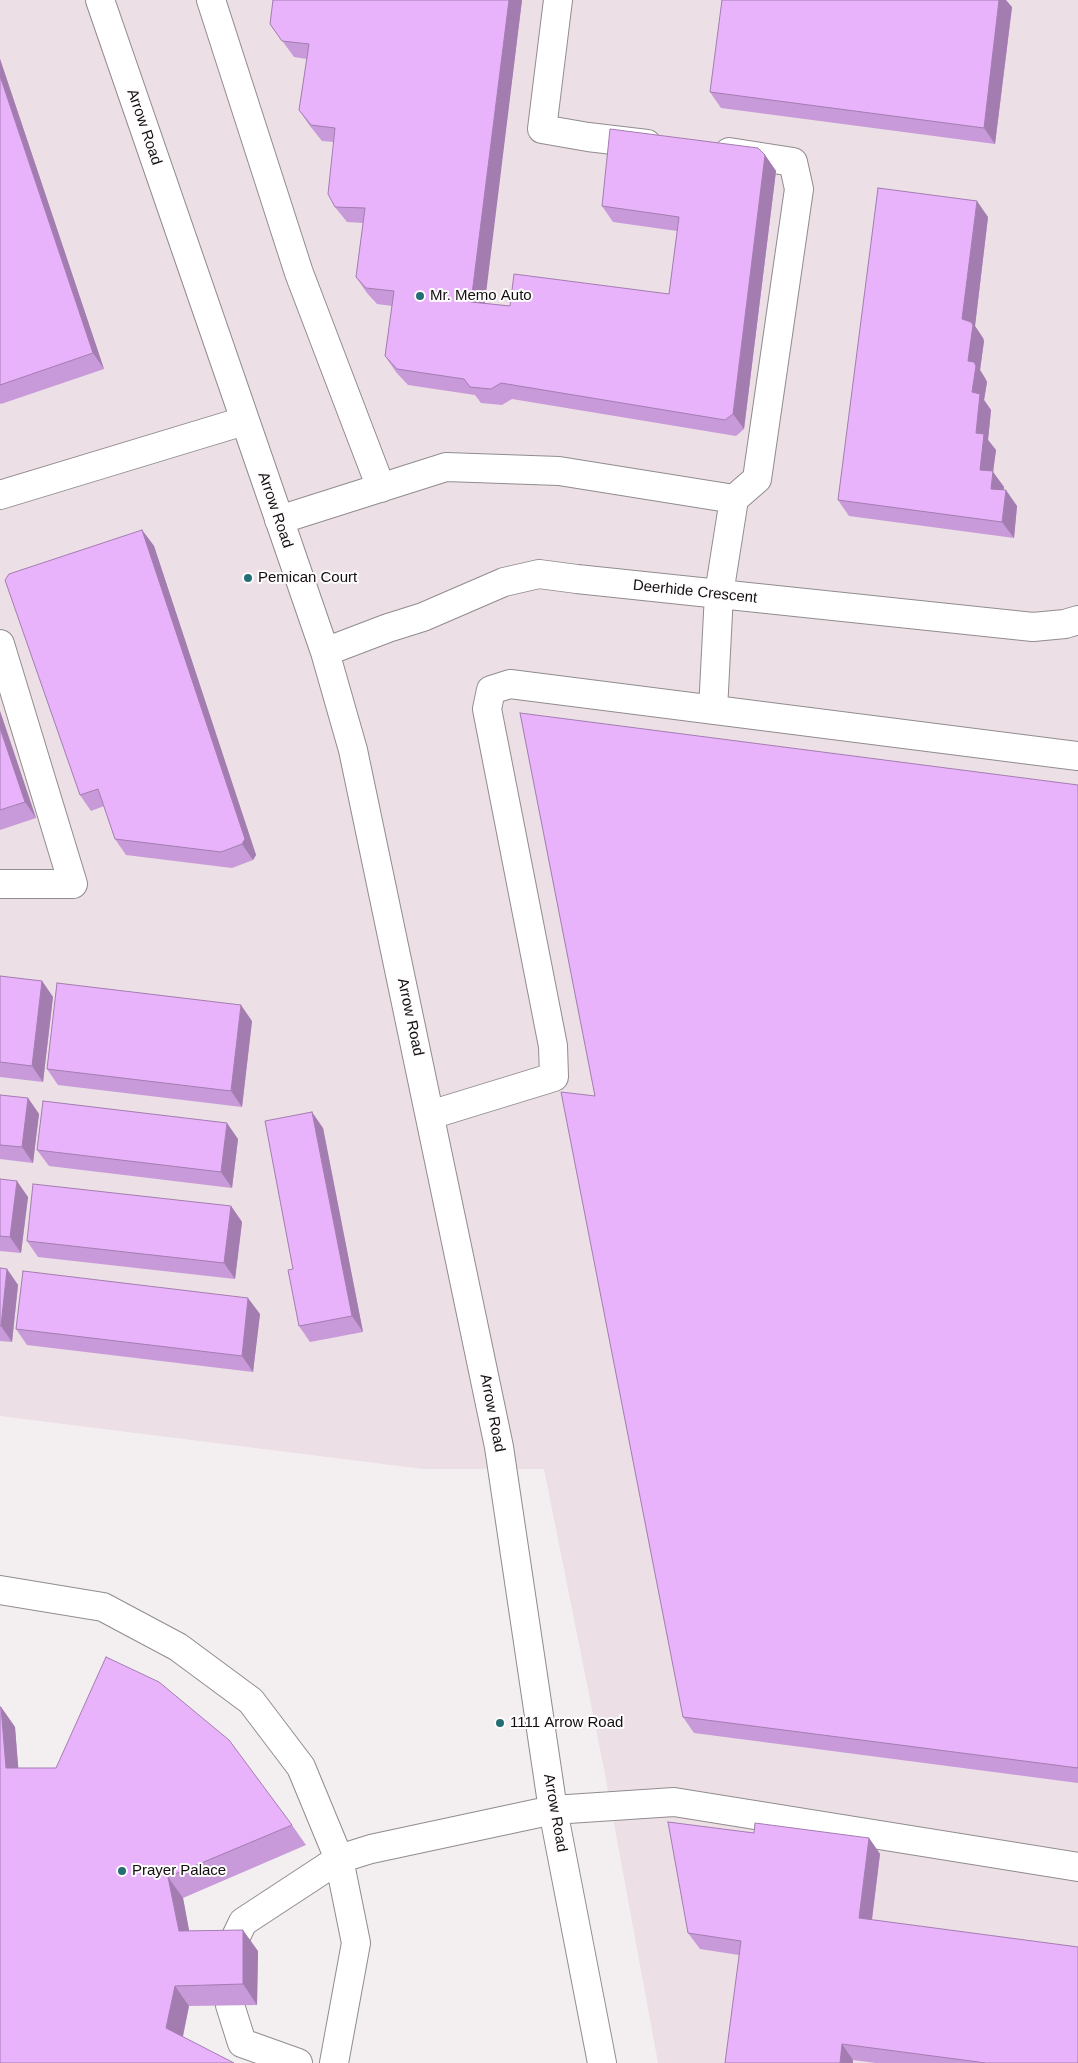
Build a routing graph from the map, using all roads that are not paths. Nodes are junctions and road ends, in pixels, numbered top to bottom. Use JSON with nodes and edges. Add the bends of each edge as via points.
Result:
{"nodes":[{"id":1,"x":100,"y":0,"type":"edge"},
{"id":2,"x":212,"y":0,"type":"edge"},
{"id":3,"x":558,"y":0,"type":"edge"},
{"id":4,"x":670,"y":146,"type":"edge"},
{"id":5,"x":707,"y":150,"type":"edge"},
{"id":6,"x":244,"y":421,"type":"junction"},
{"id":7,"x":382,"y":488,"type":"junction"},
{"id":8,"x":0,"y":496,"type":"edge"},
{"id":9,"x":734,"y":499,"type":"junction"},
{"id":10,"x":279,"y":520,"type":"junction"},
{"id":11,"x":719,"y":594,"type":"junction"},
{"id":12,"x":1074,"y":629,"type":"edge"},
{"id":13,"x":0,"y":644,"type":"edge"},
{"id":14,"x":325,"y":652,"type":"junction"},
{"id":15,"x":713,"y":710,"type":"junction"},
{"id":16,"x":1078,"y":756,"type":"edge"},
{"id":17,"x":0,"y":884,"type":"edge"},
{"id":18,"x":430,"y":1115,"type":"junction"},
{"id":19,"x":0,"y":1590,"type":"edge"},
{"id":20,"x":553,"y":1810,"type":"junction"},
{"id":21,"x":339,"y":1859,"type":"junction"},
{"id":22,"x":1078,"y":1867,"type":"edge"},
{"id":23,"x":229,"y":1952,"type":"edge"},
{"id":24,"x":230,"y":2006,"type":"edge"},
{"id":25,"x":298,"y":2063,"type":"edge"},
{"id":26,"x":334,"y":2063,"type":"edge"},
{"id":27,"x":602,"y":2063,"type":"edge"}],
"edges":[{"from":1,"to":6,"type":"street","name":"Arrow Road"},
{"from":2,"to":7,"type":"street","via":[[299,273]]},
{"from":3,"to":4,"type":"street","via":[[542,130]]},
{"from":5,"to":9,"type":"street","via":[[794,162],[800,189],[757,479]]},
{"from":6,"to":8,"type":"street"},
{"from":6,"to":10,"type":"street","name":"Arrow Road"},
{"from":7,"to":9,"type":"street","via":[[446,467],[558,470]]},
{"from":7,"to":10,"type":"street"},
{"from":9,"to":11,"type":"street"},
{"from":10,"to":14,"type":"street","name":"Arrow Road"},
{"from":11,"to":12,"type":"street","name":"Deerhide Crescent"},
{"from":11,"to":14,"type":"street","name":"Deerhide Crescent","via":[[539,574],[504,582],[423,617]]},
{"from":11,"to":15,"type":"street"},
{"from":13,"to":17,"type":"street","via":[[74,884]]},
{"from":14,"to":18,"type":"street","name":"Arrow Road","via":[[353,750]]},
{"from":15,"to":16,"type":"street"},
{"from":15,"to":18,"type":"street","via":[[510,684],[491,690],[487,709],[552,1046],[554,1077]]},
{"from":18,"to":20,"type":"street","name":"Arrow Road","via":[[499,1447]]},
{"from":19,"to":21,"type":"street","via":[[102,1607],[178,1647],[251,1701],[301,1767]]},
{"from":20,"to":21,"type":"street","via":[[370,1848]]},
{"from":20,"to":22,"type":"street","via":[[674,1802]]},
{"from":20,"to":27,"type":"street","name":"Arrow Road"},
{"from":21,"to":23,"type":"street","via":[[243,1922]]},
{"from":21,"to":26,"type":"street","via":[[356,1943]]},
{"from":24,"to":25,"type":"street","via":[[242,2043]]}]}
